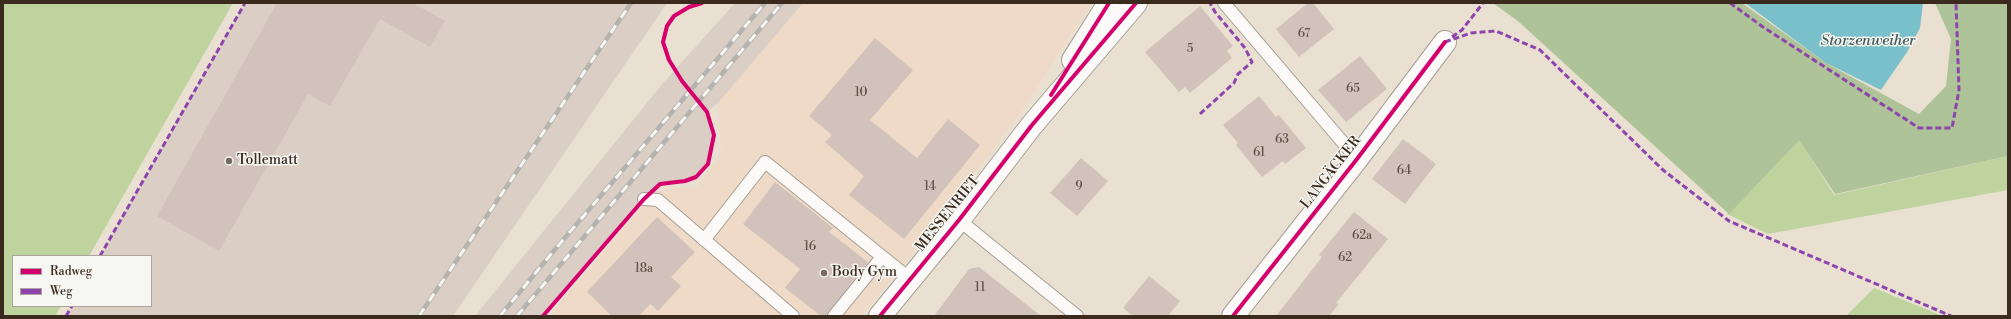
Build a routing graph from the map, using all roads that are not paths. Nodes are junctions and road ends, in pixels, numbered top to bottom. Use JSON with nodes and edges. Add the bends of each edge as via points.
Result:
{"nodes":[{"id":1,"x":1136,"y":3,"type":"edge"},
{"id":2,"x":1224,"y":3,"type":"edge"},
{"id":3,"x":1109,"y":13,"type":"edge"},
{"id":4,"x":1445,"y":42,"type":"dead end"},
{"id":5,"x":1357,"y":159,"type":"junction"},
{"id":6,"x":644,"y":198,"type":"dead end"},
{"id":7,"x":959,"y":220,"type":"junction"},
{"id":8,"x":704,"y":240,"type":"junction"},
{"id":9,"x":882,"y":256,"type":"junction"},
{"id":10,"x":910,"y":279,"type":"junction"},
{"id":11,"x":794,"y":316,"type":"edge"},
{"id":12,"x":834,"y":316,"type":"edge"},
{"id":13,"x":880,"y":316,"type":"edge"},
{"id":14,"x":1077,"y":316,"type":"edge"},
{"id":15,"x":1233,"y":316,"type":"edge"}],
"edges":[{"from":1,"to":3,"type":"main road","name":"MESSENRIET"},
{"from":2,"to":5,"type":"lane"},
{"from":3,"to":7,"type":"main road","name":"MESSENRIET","via":[[1032,125]]},
{"from":4,"to":5,"type":"main road","name":"LANGÄCKER"},
{"from":5,"to":15,"type":"main road","name":"LANGÄCKER"},
{"from":6,"to":8,"type":"lane","via":[[658,200]]},
{"from":7,"to":10,"type":"main road","name":"MESSENRIET"},
{"from":7,"to":14,"type":"lane"},
{"from":8,"to":9,"type":"lane","via":[[764,162]]},
{"from":8,"to":11,"type":"lane"},
{"from":9,"to":10,"type":"lane"},
{"from":9,"to":12,"type":"lane"},
{"from":10,"to":13,"type":"main road","name":"MESSENRIET"}]}
